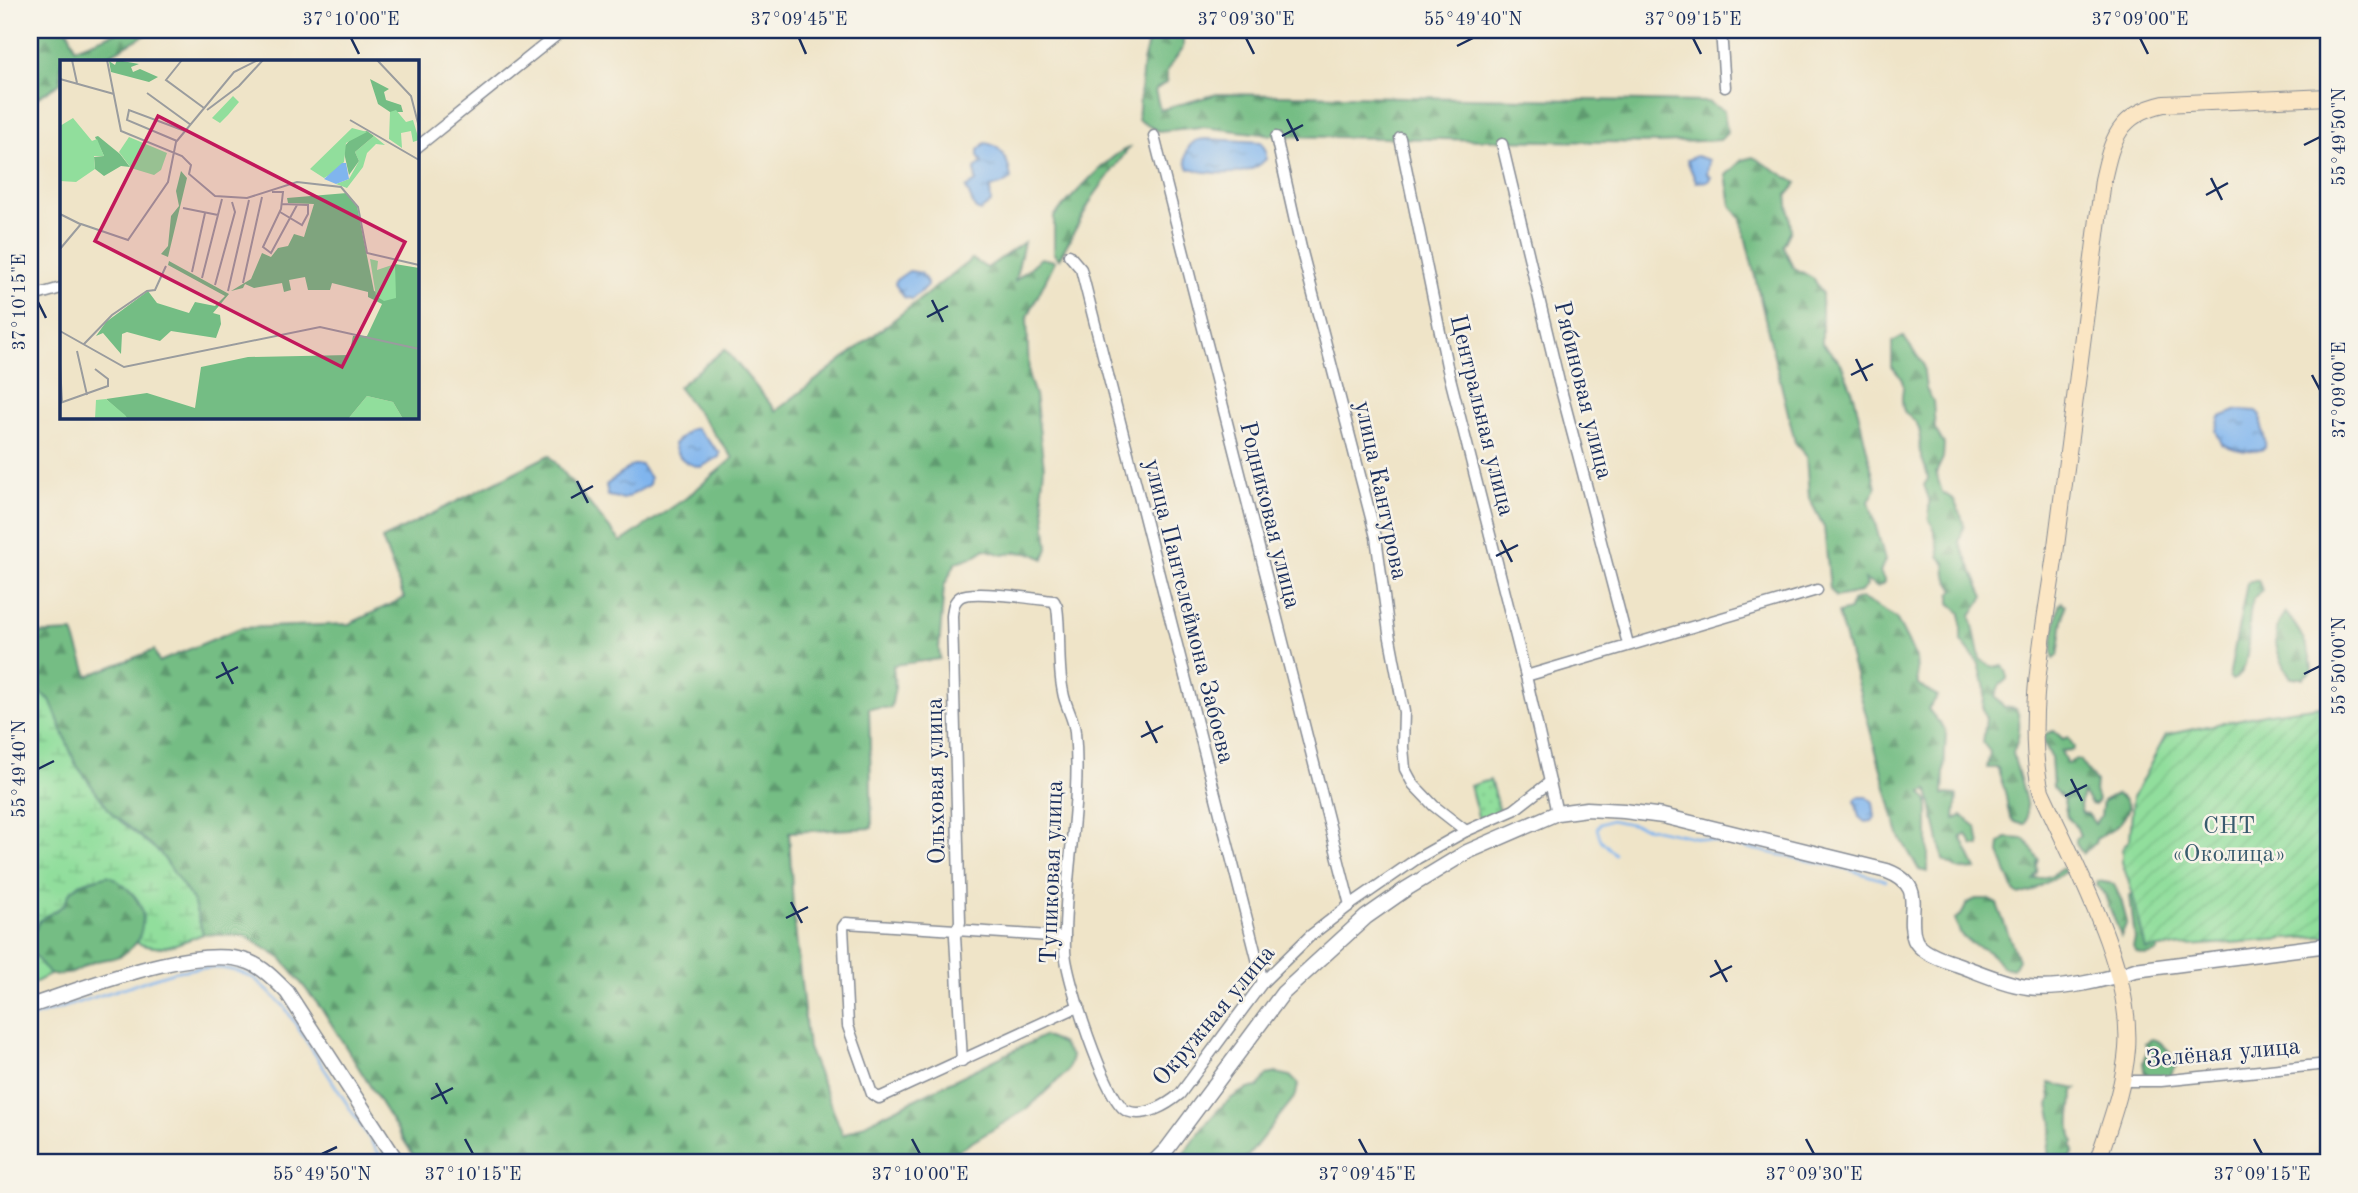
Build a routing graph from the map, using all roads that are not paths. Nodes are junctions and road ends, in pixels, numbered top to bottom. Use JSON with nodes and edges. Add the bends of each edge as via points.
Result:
{"nodes":[{"id":1,"x":563,"y":30,"type":"edge"},
{"id":2,"x":1721,"y":30,"type":"edge"},
{"id":3,"x":1725,"y":87,"type":"dead end"},
{"id":4,"x":2328,"y":97,"type":"edge"},
{"id":5,"x":1154,"y":136,"type":"dead end"},
{"id":6,"x":1276,"y":137,"type":"dead end"},
{"id":7,"x":1399,"y":138,"type":"dead end"},
{"id":8,"x":1502,"y":145,"type":"dead end"},
{"id":9,"x":418,"y":146,"type":"edge"},
{"id":10,"x":1069,"y":255,"type":"dead end"},
{"id":11,"x":60,"y":288,"type":"edge"},
{"id":12,"x":34,"y":295,"type":"edge"},
{"id":13,"x":1817,"y":590,"type":"dead end"},
{"id":14,"x":1054,"y":601,"type":"joint"},
{"id":15,"x":1628,"y":644,"type":"junction"},
{"id":16,"x":1525,"y":676,"type":"junction"},
{"id":17,"x":1550,"y":782,"type":"junction"},
{"id":18,"x":1557,"y":813,"type":"junction"},
{"id":19,"x":1466,"y":831,"type":"junction"},
{"id":20,"x":1350,"y":905,"type":"junction"},
{"id":21,"x":957,"y":929,"type":"junction"},
{"id":22,"x":1065,"y":937,"type":"junction"},
{"id":23,"x":2328,"y":946,"type":"edge"},
{"id":24,"x":2118,"y":976,"type":"junction"},
{"id":25,"x":1263,"y":982,"type":"junction"},
{"id":26,"x":30,"y":1006,"type":"edge"},
{"id":27,"x":1079,"y":1006,"type":"junction"},
{"id":28,"x":962,"y":1061,"type":"junction"},
{"id":29,"x":2328,"y":1064,"type":"edge"},
{"id":30,"x":2122,"y":1081,"type":"junction"},
{"id":31,"x":1150,"y":1111,"type":"joint"},
{"id":32,"x":398,"y":1163,"type":"edge"},
{"id":33,"x":1153,"y":1163,"type":"edge"},
{"id":34,"x":2097,"y":1163,"type":"edge"}],
"edges":[{"from":1,"to":9,"type":"street"},
{"from":2,"to":3,"type":"street"},
{"from":4,"to":24,"type":"main road","via":[[2155,106],[2126,122],[2111,146],[2034,730],[2041,791],[2097,912]]},
{"from":5,"to":20,"type":"street","name":"Родниковая улица"},
{"from":6,"to":19,"type":"street","name":"улица Кантурова","via":[[1376,537],[1404,712],[1405,769],[1434,806]]},
{"from":7,"to":16,"type":"street","name":"Центральная улица","via":[[1447,366]]},
{"from":8,"to":15,"type":"street","name":"Рябиновая улица"},
{"from":10,"to":25,"type":"street","name":"улица Пантелеймона Забоева","via":[[1081,269]]},
{"from":11,"to":12,"type":"street"},
{"from":13,"to":15,"type":"street"},
{"from":14,"to":21,"type":"street","name":"Ольховая улица","via":[[965,594],[953,606]]},
{"from":14,"to":22,"type":"street","name":"Тупиковая улица","via":[[1062,690],[1075,731],[1076,805]]},
{"from":15,"to":16,"type":"street"},
{"from":16,"to":17,"type":"street","name":"Центральная улица"},
{"from":17,"to":18,"type":"street","name":"Центральная улица"},
{"from":17,"to":19,"type":"street","name":"Окружная улица","via":[[1514,810]]},
{"from":18,"to":24,"type":"street","via":[[1587,809],[1663,817],[1887,871],[1898,875],[1913,897],[1915,942],[1949,962],[2028,987]]},
{"from":18,"to":33,"type":"street","via":[[1468,852],[1366,917],[1283,993]]},
{"from":19,"to":20,"type":"street","name":"Окружная улица"},
{"from":20,"to":25,"type":"street","name":"Окружная улица"},
{"from":21,"to":22,"type":"street"},
{"from":21,"to":28,"type":"street","name":"Ольховая улица"},
{"from":21,"to":28,"type":"street","via":[[852,922],[843,927],[848,1026],[872,1094],[879,1098]]},
{"from":22,"to":27,"type":"street","name":"Тупиковая улица","via":[[1068,975]]},
{"from":23,"to":24,"type":"street","via":[[2135,970]]},
{"from":24,"to":30,"type":"main road","via":[[2127,1033]]},
{"from":25,"to":31,"type":"street","name":"Окружная улица","via":[[1180,1094]]},
{"from":26,"to":32,"type":"street","via":[[162,964],[213,958],[248,962],[268,973],[286,992]]},
{"from":27,"to":28,"type":"street"},
{"from":27,"to":31,"type":"street","name":"Тупиковая улица","via":[[1118,1104],[1134,1112]]},
{"from":29,"to":30,"type":"street","name":"Зелёная улица"},
{"from":30,"to":34,"type":"main road"}]}
